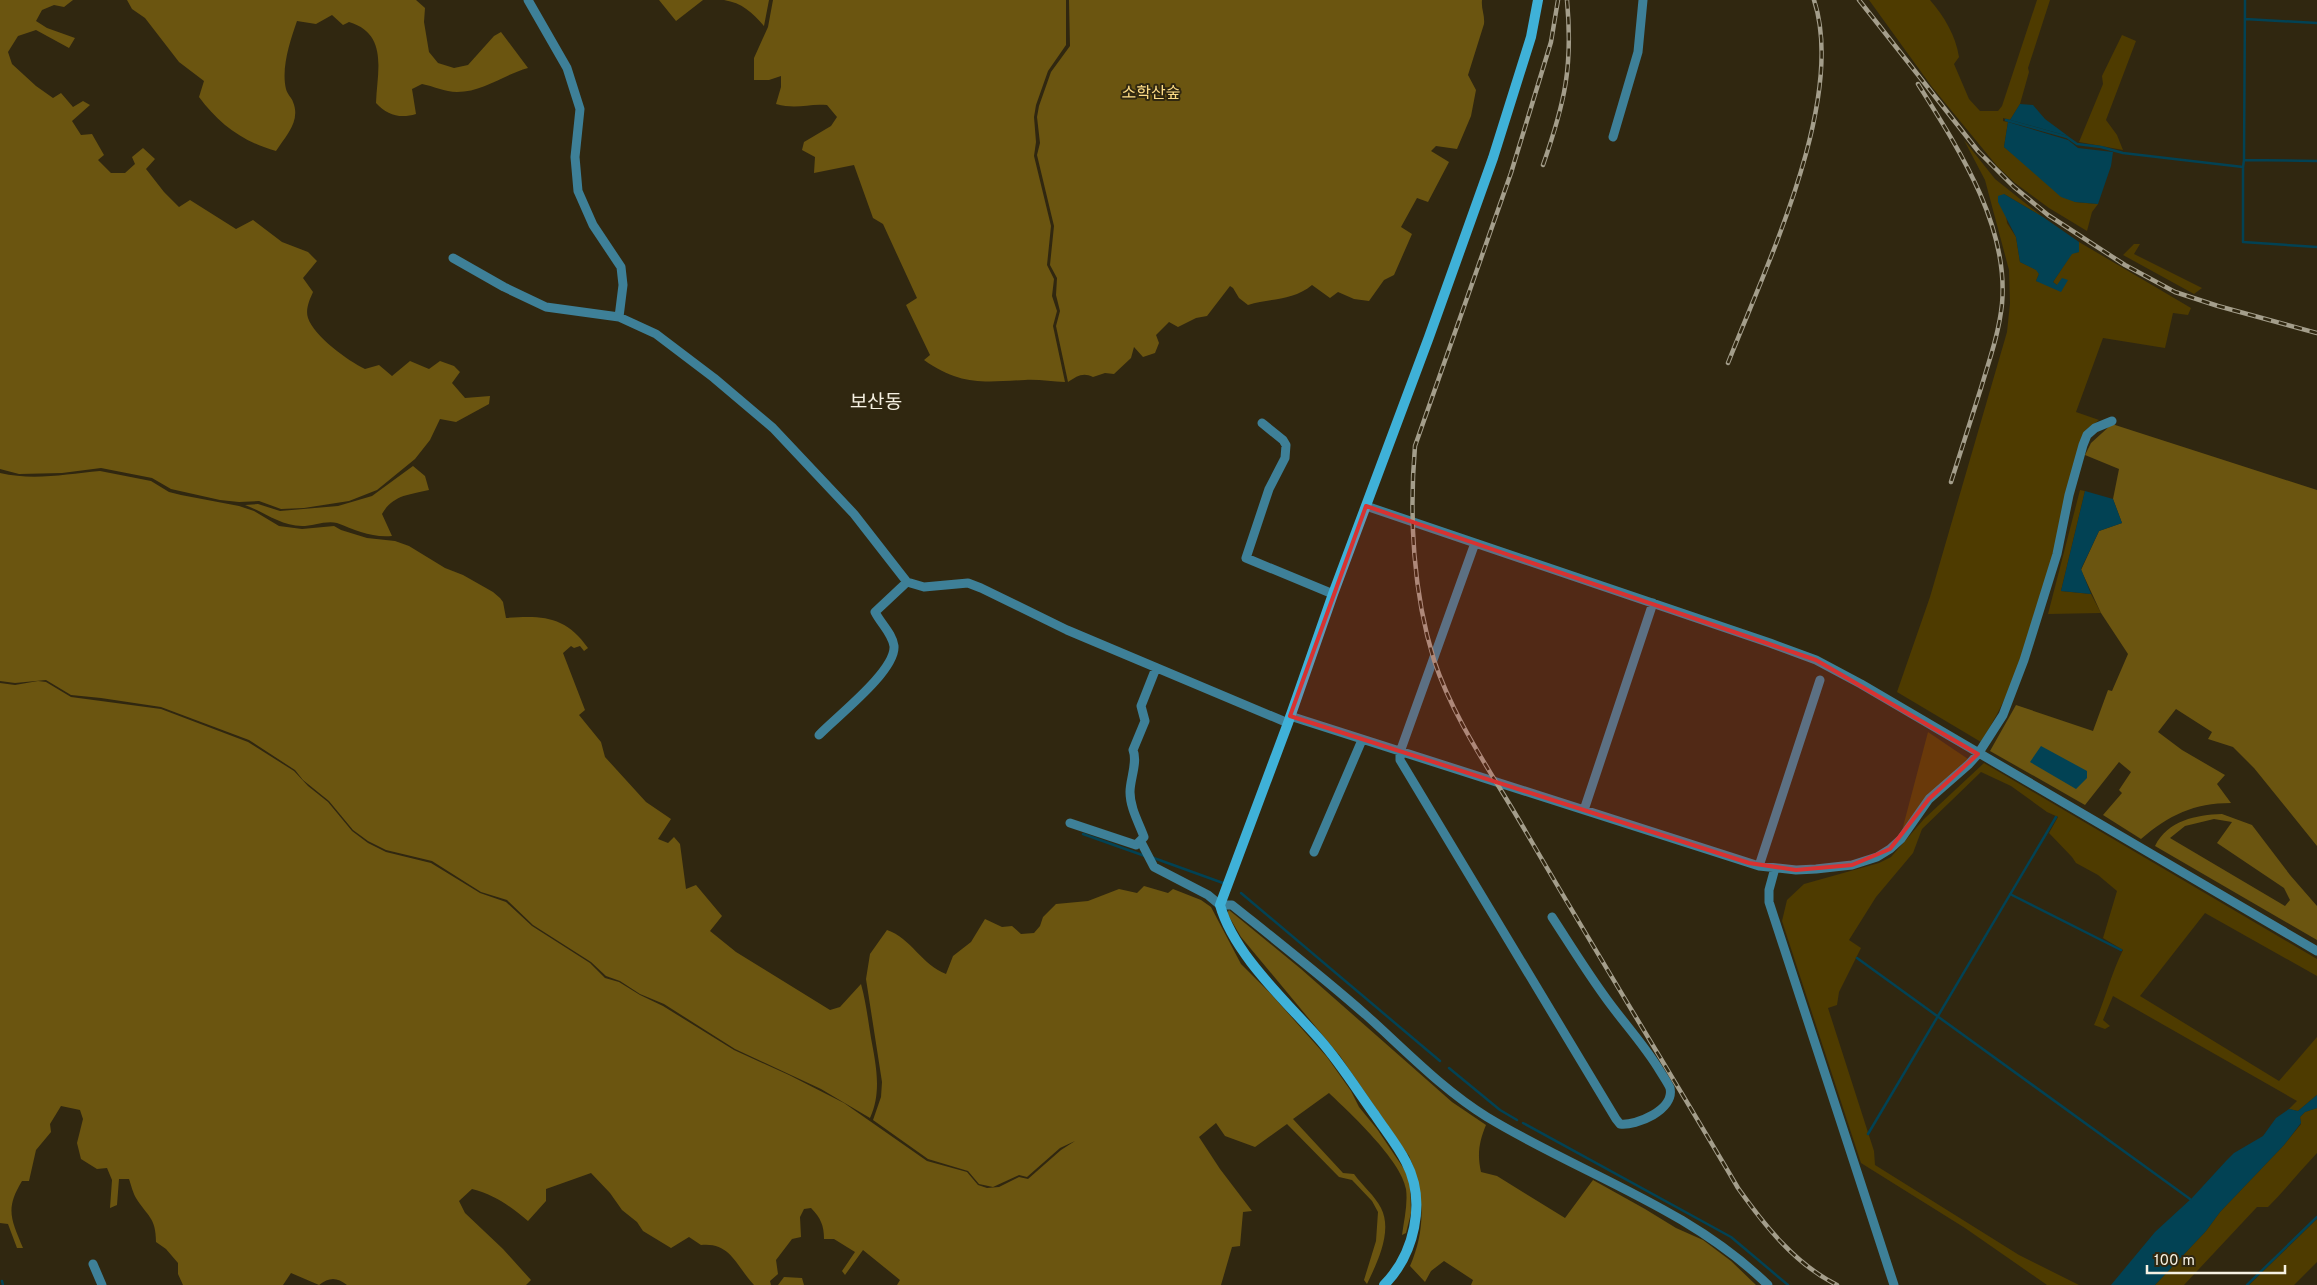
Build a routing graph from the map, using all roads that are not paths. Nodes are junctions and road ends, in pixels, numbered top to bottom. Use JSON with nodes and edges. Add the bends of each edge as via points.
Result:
{"nodes":[{"id":1,"x":528,"y":0,"type":"edge"},
{"id":2,"x":1538,"y":0,"type":"edge"},
{"id":3,"x":1643,"y":0,"type":"edge"},
{"id":4,"x":1613,"y":137,"type":"dead end"},
{"id":5,"x":454,"y":258,"type":"dead end"},
{"id":6,"x":619,"y":317,"type":"junction"},
{"id":7,"x":2112,"y":421,"type":"dead end"},
{"id":8,"x":1262,"y":423,"type":"dead end"},
{"id":9,"x":1366,"y":506,"type":"junction"},
{"id":10,"x":1475,"y":543,"type":"junction"},
{"id":11,"x":907,"y":582,"type":"junction"},
{"id":12,"x":1333,"y":594,"type":"junction"},
{"id":13,"x":1653,"y":603,"type":"junction"},
{"id":14,"x":1156,"y":668,"type":"junction"},
{"id":15,"x":1820,"y":680,"type":"dead end"},
{"id":16,"x":1289,"y":720,"type":"junction"},
{"id":17,"x":819,"y":735,"type":"dead end"},
{"id":18,"x":1362,"y":740,"type":"junction"},
{"id":19,"x":1400,"y":752,"type":"junction"},
{"id":20,"x":1978,"y":754,"type":"junction"},
{"id":21,"x":1584,"y":810,"type":"junction"},
{"id":22,"x":1070,"y":823,"type":"dead end"},
{"id":23,"x":1141,"y":842,"type":"junction"},
{"id":24,"x":1314,"y":852,"type":"dead end"},
{"id":25,"x":1759,"y":866,"type":"junction"},
{"id":26,"x":1775,"y":868,"type":"junction"},
{"id":27,"x":1220,"y":905,"type":"junction"},
{"id":28,"x":1552,"y":917,"type":"dead end"},
{"id":29,"x":2317,"y":951,"type":"edge"},
{"id":30,"x":93,"y":1264,"type":"dead end"},
{"id":31,"x":102,"y":1285,"type":"edge"},
{"id":32,"x":1384,"y":1285,"type":"edge"},
{"id":33,"x":1768,"y":1285,"type":"edge"},
{"id":34,"x":1894,"y":1285,"type":"edge"}],
"edges":[{"from":1,"to":6,"type":"street","via":[[568,68],[580,109],[575,157],[578,192],[593,225],[621,267],[624,285]]},
{"from":2,"to":9,"type":"street","via":[[1531,37],[1493,158]]},
{"from":3,"to":4,"type":"street","via":[[1638,52]]},
{"from":5,"to":6,"type":"street","via":[[546,307]]},
{"from":6,"to":11,"type":"street","via":[[656,334],[773,428],[850,508]]},
{"from":7,"to":20,"type":"street","via":[[2087,435],[2069,495],[2057,554],[2024,660],[2003,715]]},
{"from":8,"to":12,"type":"street","via":[[1283,440],[1285,458],[1269,489],[1246,558]]},
{"from":9,"to":10,"type":"street"},
{"from":9,"to":12,"type":"street"},
{"from":10,"to":13,"type":"street"},
{"from":10,"to":19,"type":"street"},
{"from":11,"to":14,"type":"street","via":[[924,587],[968,583]]},
{"from":11,"to":17,"type":"street","via":[[875,612],[892,638],[894,653],[890,663]]},
{"from":12,"to":16,"type":"street"},
{"from":13,"to":20,"type":"street","via":[[1816,660]]},
{"from":13,"to":21,"type":"street"},
{"from":14,"to":16,"type":"street"},
{"from":14,"to":23,"type":"street","via":[[1141,706],[1145,721],[1133,750],[1130,795],[1144,837]]},
{"from":15,"to":25,"type":"street"},
{"from":16,"to":18,"type":"street"},
{"from":16,"to":27,"type":"street"},
{"from":18,"to":19,"type":"street"},
{"from":18,"to":24,"type":"street"},
{"from":19,"to":21,"type":"street"},
{"from":19,"to":28,"type":"street","via":[[1406,772],[1616,1119],[1620,1124],[1641,1122],[1668,1101],[1670,1087]]},
{"from":20,"to":26,"type":"street","via":[[1929,800],[1890,849],[1878,856],[1834,868]]},
{"from":20,"to":29,"type":"street"},
{"from":21,"to":25,"type":"street"},
{"from":22,"to":23,"type":"street","via":[[1136,845]]},
{"from":23,"to":27,"type":"street","via":[[1154,867]]},
{"from":25,"to":26,"type":"street"},
{"from":26,"to":34,"type":"street","via":[[1769,902]]},
{"from":27,"to":32,"type":"street","via":[[1239,946],[1339,1063],[1406,1162],[1414,1188],[1416,1222],[1404,1256]]},
{"from":27,"to":33,"type":"street","via":[[1232,905],[1238,909],[1466,1102],[1508,1128],[1693,1225]]},
{"from":30,"to":31,"type":"street"}]}
